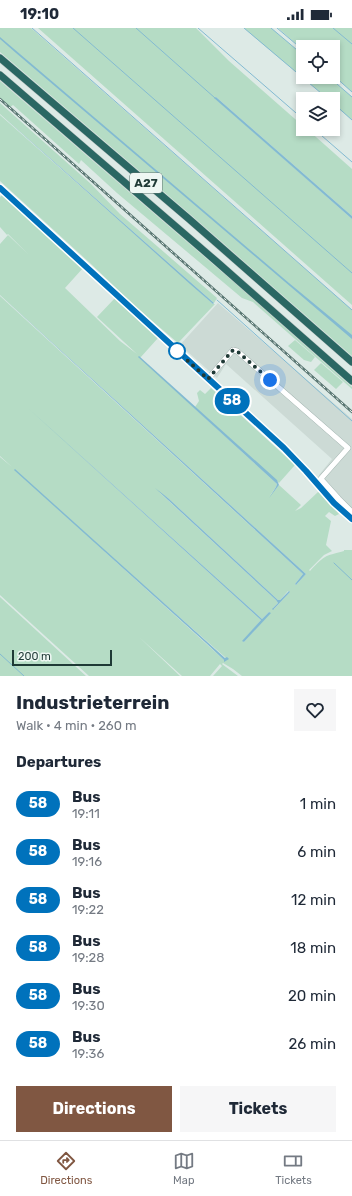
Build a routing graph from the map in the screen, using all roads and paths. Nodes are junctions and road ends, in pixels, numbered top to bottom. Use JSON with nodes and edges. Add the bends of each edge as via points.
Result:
{"nodes":[{"id":1,"x":0,"y":58,"type":"edge"},
{"id":2,"x":0,"y":75,"type":"edge"},
{"id":3,"x":0,"y":188,"type":"edge"},
{"id":4,"x":352,"y":362,"type":"edge"},
{"id":5,"x":208,"y":379,"type":"junction"},
{"id":6,"x":352,"y":381,"type":"edge"},
{"id":7,"x":319,"y":481,"type":"junction"},
{"id":8,"x":352,"y":512,"type":"edge"},
{"id":9,"x":352,"y":519,"type":"edge"}],
"edges":[{"from":1,"to":4,"type":"highway","number":"A27"},
{"from":2,"to":6,"type":"highway","number":"A27"},
{"from":3,"to":5,"type":"main road"},
{"from":5,"to":7,"type":"main road"},
{"from":5,"to":7,"type":"street","via":[[233,350],[237,351],[348,448]]},
{"from":7,"to":8,"type":"street"},
{"from":7,"to":9,"type":"main road","via":[[334,503]]}]}
